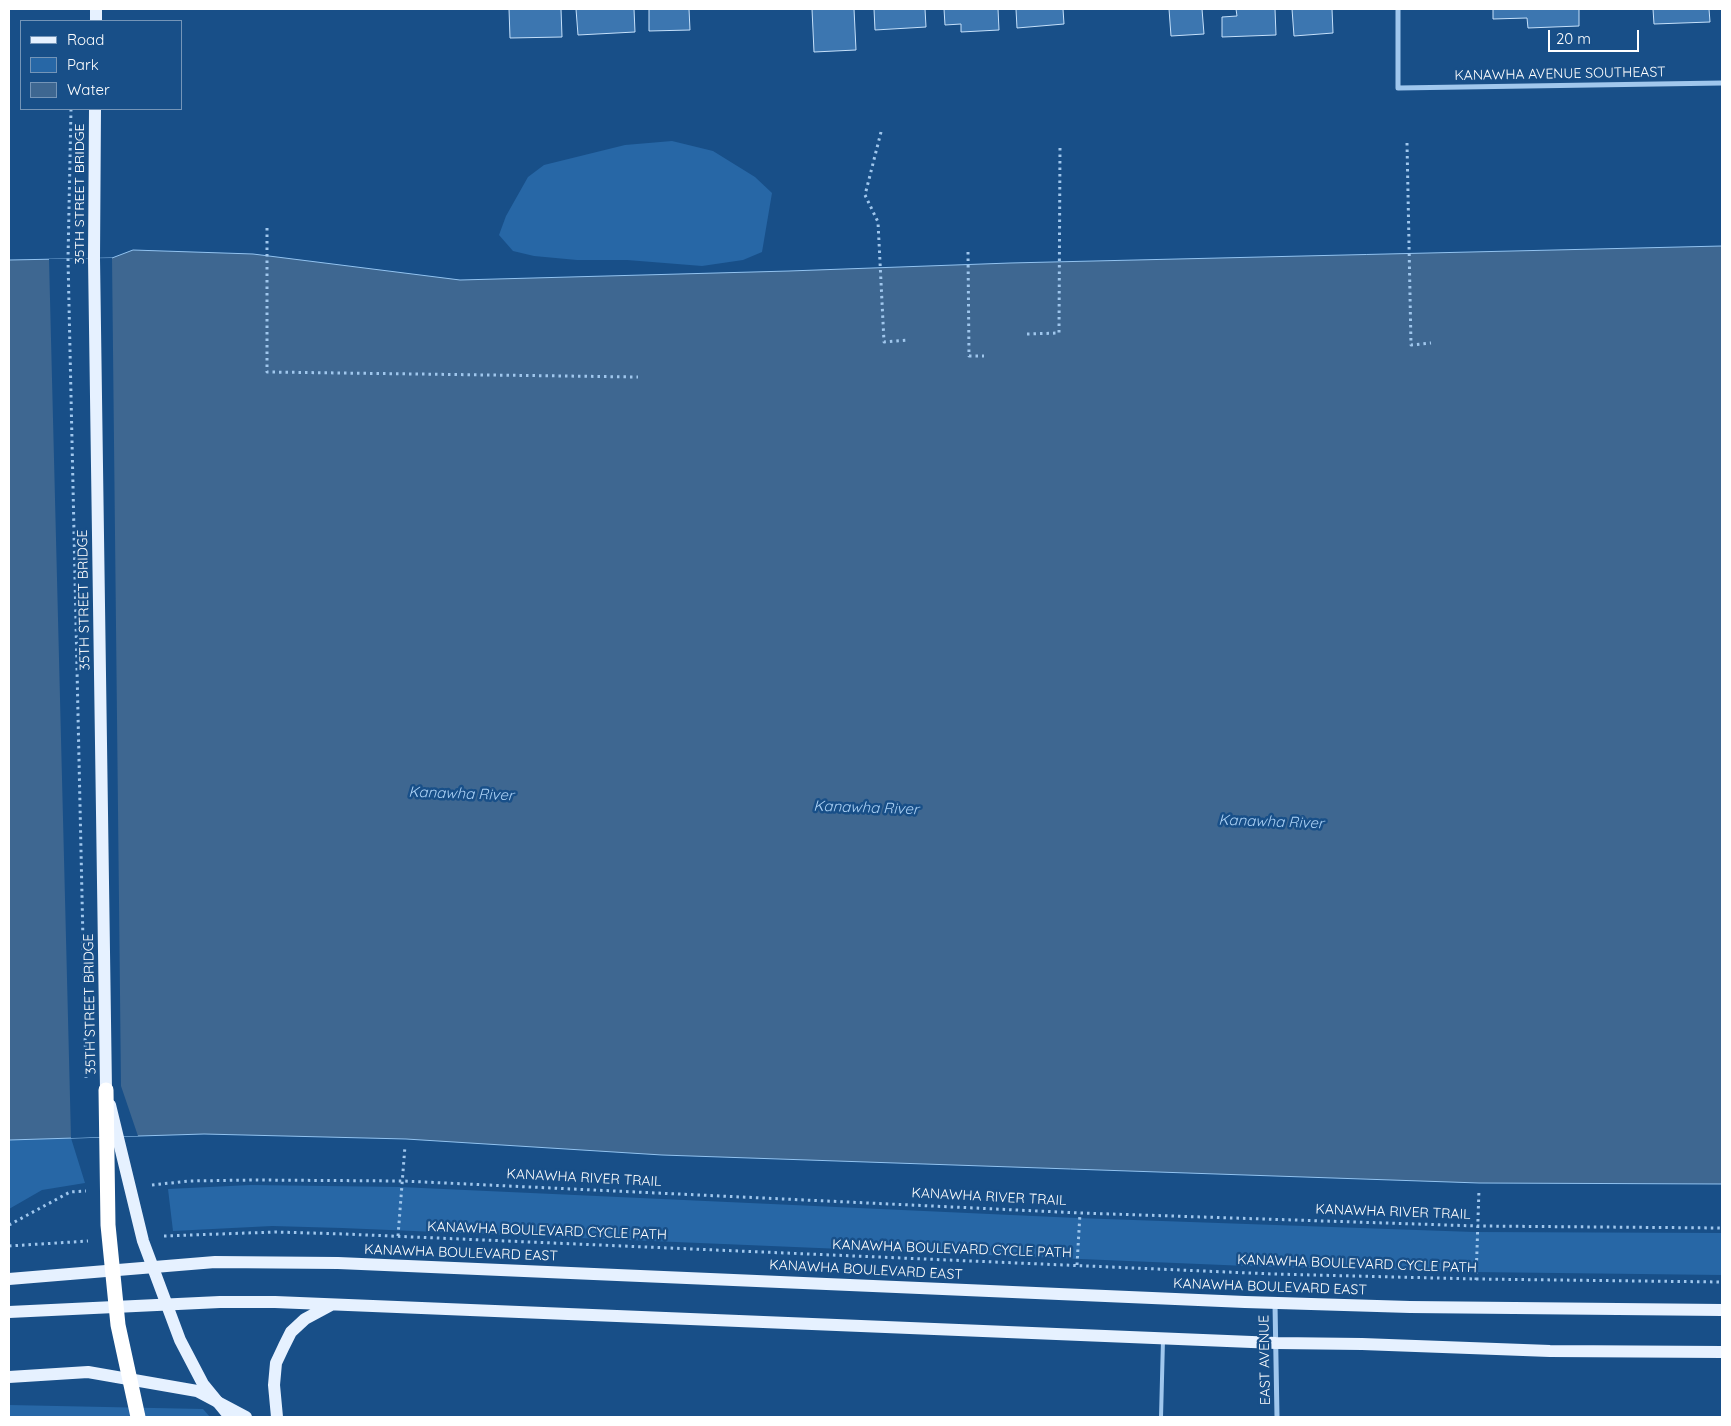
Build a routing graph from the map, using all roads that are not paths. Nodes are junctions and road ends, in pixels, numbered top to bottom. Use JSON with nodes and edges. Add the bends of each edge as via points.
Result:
{"nodes":[{"id":1,"x":1398,"y":9,"type":"edge"},
{"id":2,"x":1722,"y":83,"type":"edge"},
{"id":3,"x":95,"y":110,"type":"edge"},
{"id":4,"x":106,"y":1090,"type":"junction"},
{"id":5,"x":9,"y":1279,"type":"edge"},
{"id":6,"x":1275,"y":1303,"type":"junction"},
{"id":7,"x":332,"y":1304,"type":"junction"},
{"id":8,"x":1722,"y":1310,"type":"edge"},
{"id":9,"x":9,"y":1312,"type":"edge"},
{"id":10,"x":1163,"y":1338,"type":"junction"},
{"id":11,"x":1276,"y":1343,"type":"junction"},
{"id":12,"x":1722,"y":1352,"type":"edge"},
{"id":13,"x":9,"y":1376,"type":"edge"},
{"id":14,"x":138,"y":1417,"type":"edge"},
{"id":15,"x":230,"y":1417,"type":"edge"},
{"id":16,"x":246,"y":1417,"type":"edge"},
{"id":17,"x":278,"y":1417,"type":"edge"},
{"id":18,"x":1161,"y":1417,"type":"edge"},
{"id":19,"x":1277,"y":1417,"type":"edge"}],
"edges":[{"from":1,"to":2,"type":"street","name":"KANAWHA AVENUE SOUTHEAST","via":[[1398,88]]},
{"from":3,"to":4,"type":"main road","name":"35TH STREET BRIDGE","via":[[94,258]]},
{"from":4,"to":14,"type":"highway","bridge":true,"via":[[108,1234],[118,1325]]},
{"from":4,"to":15,"type":"main road","name":"35TH STREET BRIDGE","bridge":true,"via":[[142,1241],[180,1340],[204,1384]]},
{"from":5,"to":6,"type":"main road","name":"KANAWHA BOULEVARD EAST","via":[[215,1262],[338,1263]]},
{"from":6,"to":8,"type":"main road","name":"KANAWHA BOULEVARD EAST"},
{"from":6,"to":11,"type":"street","name":"EAST AVENUE"},
{"from":7,"to":9,"type":"main road","via":[[220,1302]]},
{"from":7,"to":10,"type":"main road"},
{"from":7,"to":17,"type":"main road","via":[[305,1319],[291,1332],[284,1346],[276,1363],[274,1385]]},
{"from":10,"to":11,"type":"main road"},
{"from":10,"to":18,"type":"lane"},
{"from":11,"to":12,"type":"main road"},
{"from":11,"to":19,"type":"street","name":"EAST AVENUE"},
{"from":13,"to":16,"type":"main road","via":[[88,1372],[188,1389]]}]}
